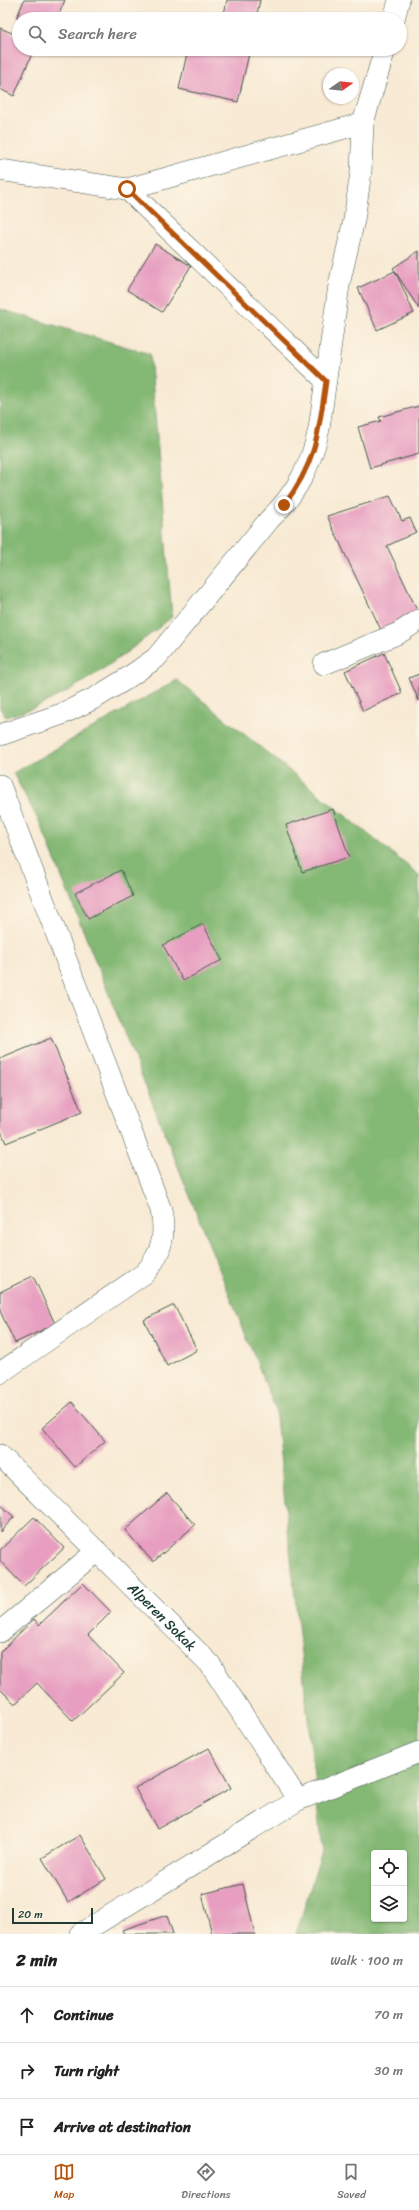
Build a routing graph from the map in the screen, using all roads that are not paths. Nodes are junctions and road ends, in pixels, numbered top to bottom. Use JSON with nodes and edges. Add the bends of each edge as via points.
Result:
{"nodes":[{"id":1,"x":399,"y":0,"type":"edge"},
{"id":2,"x":396,"y":12,"type":"edge"},
{"id":3,"x":383,"y":56,"type":"edge"},
{"id":4,"x":364,"y":123,"type":"junction"},
{"id":5,"x":0,"y":170,"type":"edge"},
{"id":6,"x":127,"y":189,"type":"junction"},
{"id":7,"x":326,"y":381,"type":"junction"},
{"id":8,"x":419,"y":620,"type":"edge"},
{"id":9,"x":324,"y":664,"type":"dead end"},
{"id":10,"x":0,"y":735,"type":"edge"},
{"id":11,"x":0,"y":785,"type":"edge"},
{"id":12,"x":0,"y":1373,"type":"edge"},
{"id":13,"x":0,"y":1455,"type":"edge"},
{"id":14,"x":97,"y":1551,"type":"junction"},
{"id":15,"x":0,"y":1632,"type":"edge"},
{"id":16,"x":419,"y":1752,"type":"edge"},
{"id":17,"x":298,"y":1800,"type":"junction"},
{"id":18,"x":80,"y":1934,"type":"edge"}],
"edges":[{"from":1,"to":2,"type":"street"},
{"from":3,"to":4,"type":"street"},
{"from":4,"to":6,"type":"street"},
{"from":4,"to":7,"type":"street","via":[[355,213],[339,285]]},
{"from":5,"to":6,"type":"street"},
{"from":6,"to":7,"type":"street"},
{"from":7,"to":10,"type":"street","via":[[314,451],[296,489],[156,658],[82,704],[23,729]]},
{"from":8,"to":9,"type":"street","via":[[399,633]]},
{"from":11,"to":12,"type":"street","via":[[158,1202],[164,1224],[160,1252],[145,1273]]},
{"from":13,"to":14,"type":"street","name":"Alperen Sokak"},
{"from":14,"to":15,"type":"street"},
{"from":14,"to":17,"type":"street","name":"Alperen Sokak","via":[[210,1664]]},
{"from":16,"to":17,"type":"street"},
{"from":17,"to":18,"type":"street"}]}
